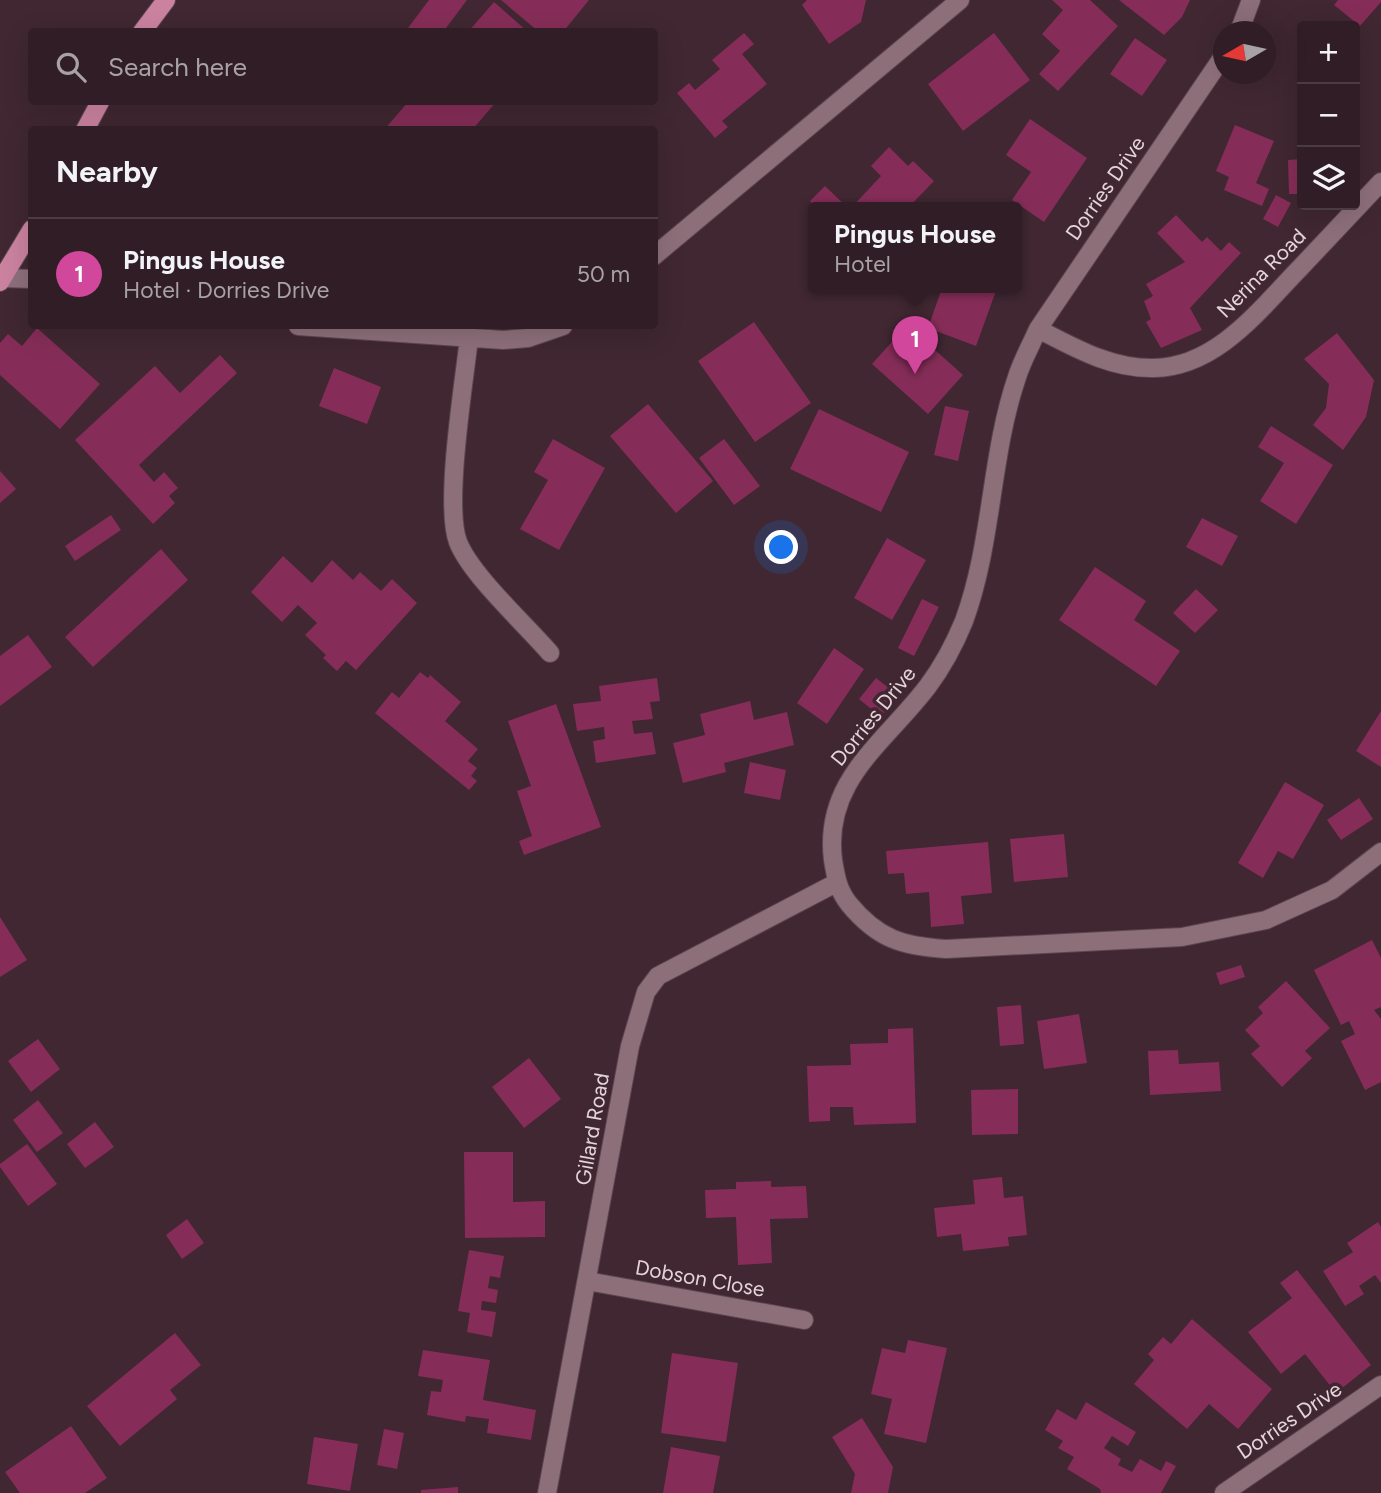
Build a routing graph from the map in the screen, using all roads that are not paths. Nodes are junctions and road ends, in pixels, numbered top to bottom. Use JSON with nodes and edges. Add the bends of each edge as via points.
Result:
{"nodes":[{"id":1,"x":166,"y":0,"type":"edge"},
{"id":2,"x":960,"y":0,"type":"edge"},
{"id":3,"x":1251,"y":0,"type":"edge"},
{"id":4,"x":1243,"y":21,"type":"edge"},
{"id":5,"x":145,"y":28,"type":"edge"},
{"id":6,"x":1213,"y":70,"type":"edge"},
{"id":7,"x":98,"y":105,"type":"edge"},
{"id":8,"x":87,"y":126,"type":"edge"},
{"id":9,"x":1381,"y":182,"type":"edge"},
{"id":10,"x":28,"y":236,"type":"edge"},
{"id":11,"x":658,"y":253,"type":"edge"},
{"id":12,"x":28,"y":279,"type":"edge"},
{"id":13,"x":2,"y":280,"type":"edge"},
{"id":14,"x":341,"y":329,"type":"edge"},
{"id":15,"x":554,"y":329,"type":"edge"},
{"id":16,"x":1038,"y":329,"type":"junction"},
{"id":17,"x":469,"y":338,"type":"junction"},
{"id":18,"x":550,"y":653,"type":"dead end"},
{"id":19,"x":1381,"y":852,"type":"edge"},
{"id":20,"x":836,"y":883,"type":"junction"},
{"id":21,"x":587,"y":1281,"type":"junction"},
{"id":22,"x":804,"y":1320,"type":"dead end"},
{"id":23,"x":1381,"y":1385,"type":"edge"},
{"id":24,"x":547,"y":1493,"type":"edge"},
{"id":25,"x":1224,"y":1493,"type":"edge"}],
"edges":[{"from":1,"to":5,"type":"main road"},
{"from":2,"to":11,"type":"street"},
{"from":3,"to":4,"type":"street"},
{"from":6,"to":16,"type":"street","name":"Dorries Drive"},
{"from":7,"to":8,"type":"main road"},
{"from":9,"to":16,"type":"street","name":"Nerina Road","via":[[1241,329],[1207,353],[1154,368],[1122,364],[1096,358]]},
{"from":10,"to":13,"type":"main road"},
{"from":12,"to":13,"type":"street"},
{"from":14,"to":17,"type":"street"},
{"from":15,"to":17,"type":"street","via":[[528,338]]},
{"from":16,"to":20,"type":"street","name":"Dorries Drive","via":[[1017,376],[979,570],[964,621],[929,685],[857,768],[840,796],[833,820]]},
{"from":17,"to":18,"type":"street","via":[[455,474],[457,540],[467,559]]},
{"from":19,"to":20,"type":"street","via":[[1332,890],[1266,920],[1182,937],[916,947],[878,931],[859,915]]},
{"from":20,"to":21,"type":"street","name":"Gillard Road","via":[[658,976],[646,992],[630,1046]]},
{"from":21,"to":22,"type":"street","name":"Dobson Close"},
{"from":21,"to":24,"type":"street","name":"Gillard Road"},
{"from":23,"to":25,"type":"street","name":"Dorries Drive"}]}
